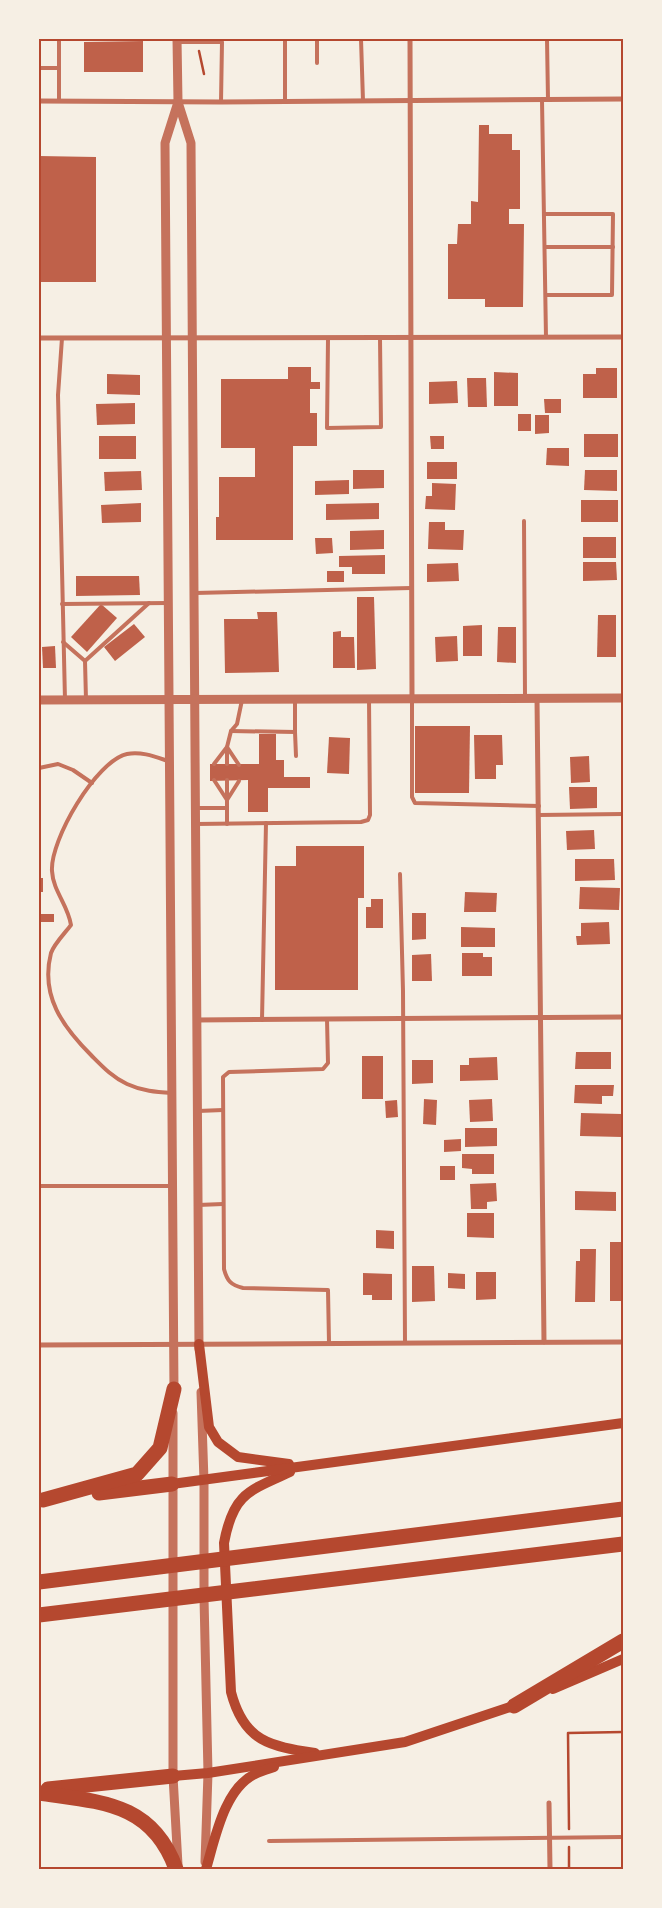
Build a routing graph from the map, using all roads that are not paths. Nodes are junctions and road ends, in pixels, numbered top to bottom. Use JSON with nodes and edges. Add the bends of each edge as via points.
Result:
{"nodes":[{"id":1,"x":59,"y":39,"type":"edge"},
{"id":2,"x":286,"y":39,"type":"edge"},
{"id":3,"x":317,"y":39,"type":"edge"},
{"id":4,"x":361,"y":39,"type":"edge"},
{"id":5,"x":410,"y":39,"type":"edge"},
{"id":6,"x":547,"y":39,"type":"edge"},
{"id":7,"x":178,"y":41,"type":"edge"},
{"id":8,"x":317,"y":63,"type":"dead end"},
{"id":9,"x":39,"y":68,"type":"edge"},
{"id":10,"x":59,"y":68,"type":"junction"},
{"id":11,"x":623,"y":99,"type":"edge"},
{"id":12,"x":545,"y":100,"type":"junction"},
{"id":13,"x":39,"y":101,"type":"edge"},
{"id":14,"x":59,"y":101,"type":"junction"},
{"id":15,"x":178,"y":102,"type":"junction"},
{"id":16,"x":221,"y":102,"type":"junction"},
{"id":17,"x":285,"y":102,"type":"junction"},
{"id":18,"x":363,"y":102,"type":"junction"},
{"id":19,"x":410,"y":102,"type":"junction"},
{"id":20,"x":544,"y":214,"type":"junction"},
{"id":21,"x":545,"y":247,"type":"junction"},
{"id":22,"x":612,"y":247,"type":"junction"},
{"id":23,"x":546,"y":295,"type":"junction"},
{"id":24,"x":546,"y":337,"type":"junction"},
{"id":25,"x":623,"y":337,"type":"edge"},
{"id":26,"x":39,"y":338,"type":"edge"},
{"id":27,"x":62,"y":338,"type":"junction"},
{"id":28,"x":166,"y":338,"type":"junction"},
{"id":29,"x":192,"y":338,"type":"junction"},
{"id":30,"x":380,"y":338,"type":"junction"},
{"id":31,"x":411,"y":338,"type":"junction"},
{"id":32,"x":328,"y":339,"type":"junction"},
{"id":33,"x":524,"y":521,"type":"dead end"},
{"id":34,"x":411,"y":588,"type":"junction"},
{"id":35,"x":195,"y":593,"type":"junction"},
{"id":36,"x":149,"y":603,"type":"junction"},
{"id":37,"x":169,"y":603,"type":"junction"},
{"id":38,"x":62,"y":604,"type":"junction"},
{"id":39,"x":63,"y":642,"type":"junction"},
{"id":40,"x":85,"y":661,"type":"junction"},
{"id":41,"x":370,"y":698,"type":"junction"},
{"id":42,"x":412,"y":698,"type":"junction"},
{"id":43,"x":525,"y":698,"type":"junction"},
{"id":44,"x":537,"y":698,"type":"junction"},
{"id":45,"x":623,"y":698,"type":"edge"},
{"id":46,"x":170,"y":699,"type":"junction"},
{"id":47,"x":196,"y":699,"type":"junction"},
{"id":48,"x":242,"y":699,"type":"junction"},
{"id":49,"x":295,"y":699,"type":"junction"},
{"id":50,"x":39,"y":700,"type":"edge"},
{"id":51,"x":65,"y":700,"type":"junction"},
{"id":52,"x":86,"y":700,"type":"junction"},
{"id":53,"x":231,"y":731,"type":"junction"},
{"id":54,"x":295,"y":732,"type":"junction"},
{"id":55,"x":227,"y":747,"type":"junction"},
{"id":56,"x":296,"y":756,"type":"dead end"},
{"id":57,"x":170,"y":762,"type":"junction"},
{"id":58,"x":214,"y":764,"type":"dead end"},
{"id":59,"x":227,"y":764,"type":"dead end"},
{"id":60,"x":239,"y":765,"type":"dead end"},
{"id":61,"x":39,"y":768,"type":"edge"},
{"id":62,"x":214,"y":780,"type":"dead end"},
{"id":63,"x":227,"y":780,"type":"dead end"},
{"id":64,"x":239,"y":781,"type":"dead end"},
{"id":65,"x":92,"y":783,"type":"junction"},
{"id":66,"x":227,"y":800,"type":"junction"},
{"id":67,"x":539,"y":806,"type":"junction"},
{"id":68,"x":196,"y":808,"type":"junction"},
{"id":69,"x":227,"y":808,"type":"junction"},
{"id":70,"x":623,"y":814,"type":"edge"},
{"id":71,"x":539,"y":815,"type":"junction"},
{"id":72,"x":266,"y":823,"type":"junction"},
{"id":73,"x":196,"y":824,"type":"junction"},
{"id":74,"x":227,"y":824,"type":"junction"},
{"id":75,"x":400,"y":874,"type":"dead end"},
{"id":76,"x":541,"y":1017,"type":"junction"},
{"id":77,"x":623,"y":1017,"type":"edge"},
{"id":78,"x":402,"y":1018,"type":"junction"},
{"id":79,"x":327,"y":1019,"type":"junction"},
{"id":80,"x":196,"y":1020,"type":"junction"},
{"id":81,"x":262,"y":1020,"type":"junction"},
{"id":82,"x":172,"y":1093,"type":"junction"},
{"id":83,"x":223,"y":1110,"type":"junction"},
{"id":84,"x":197,"y":1111,"type":"junction"},
{"id":85,"x":39,"y":1186,"type":"edge"},
{"id":86,"x":173,"y":1186,"type":"junction"},
{"id":87,"x":223,"y":1204,"type":"junction"},
{"id":88,"x":198,"y":1205,"type":"junction"},
{"id":89,"x":405,"y":1342,"type":"junction"},
{"id":90,"x":544,"y":1342,"type":"junction"},
{"id":91,"x":623,"y":1342,"type":"edge"},
{"id":92,"x":329,"y":1343,"type":"junction"},
{"id":93,"x":174,"y":1344,"type":"junction"},
{"id":94,"x":199,"y":1344,"type":"junction"},
{"id":95,"x":39,"y":1345,"type":"edge"},
{"id":96,"x":174,"y":1389,"type":"junction"},
{"id":97,"x":623,"y":1423,"type":"edge"},
{"id":98,"x":303,"y":1466,"type":"junction"},
{"id":99,"x":204,"y":1481,"type":"junction"},
{"id":100,"x":172,"y":1484,"type":"junction"},
{"id":101,"x":41,"y":1501,"type":"edge"},
{"id":102,"x":623,"y":1509,"type":"edge"},
{"id":103,"x":623,"y":1544,"type":"edge"},
{"id":104,"x":39,"y":1582,"type":"edge"},
{"id":105,"x":39,"y":1615,"type":"edge"},
{"id":106,"x":623,"y":1641,"type":"edge"},
{"id":107,"x":623,"y":1660,"type":"edge"},
{"id":108,"x":514,"y":1706,"type":"junction"},
{"id":109,"x":324,"y":1754,"type":"junction"},
{"id":110,"x":208,"y":1773,"type":"junction"},
{"id":111,"x":173,"y":1776,"type":"junction"},
{"id":112,"x":39,"y":1789,"type":"edge"},
{"id":113,"x":39,"y":1793,"type":"edge"},
{"id":114,"x":549,"y":1803,"type":"dead end"},
{"id":115,"x":550,"y":1837,"type":"junction"},
{"id":116,"x":623,"y":1837,"type":"edge"},
{"id":117,"x":268,"y":1841,"type":"dead end"},
{"id":118,"x":177,"y":1869,"type":"edge"},
{"id":119,"x":205,"y":1869,"type":"edge"},
{"id":120,"x":550,"y":1869,"type":"edge"}],
"edges":[{"from":1,"to":10,"type":"lane"},
{"from":2,"to":17,"type":"lane"},
{"from":3,"to":8,"type":"lane"},
{"from":4,"to":18,"type":"lane"},
{"from":5,"to":19,"type":"street"},
{"from":6,"to":12,"type":"lane"},
{"from":7,"to":15,"type":"street"},
{"from":7,"to":16,"type":"lane","via":[[222,42]]},
{"from":9,"to":10,"type":"lane"},
{"from":10,"to":14,"type":"lane"},
{"from":11,"to":12,"type":"street"},
{"from":12,"to":19,"type":"street"},
{"from":12,"to":20,"type":"lane"},
{"from":13,"to":14,"type":"street"},
{"from":14,"to":15,"type":"street"},
{"from":15,"to":16,"type":"street"},
{"from":15,"to":28,"type":"street","via":[[165,143]]},
{"from":15,"to":29,"type":"street","via":[[191,143]]},
{"from":16,"to":17,"type":"street"},
{"from":17,"to":18,"type":"street"},
{"from":18,"to":19,"type":"street"},
{"from":19,"to":31,"type":"street"},
{"from":20,"to":21,"type":"lane"},
{"from":20,"to":22,"type":"lane","via":[[613,214]]},
{"from":21,"to":22,"type":"lane"},
{"from":21,"to":23,"type":"lane"},
{"from":22,"to":23,"type":"lane","via":[[612,294]]},
{"from":23,"to":24,"type":"lane"},
{"from":24,"to":25,"type":"street"},
{"from":24,"to":31,"type":"street"},
{"from":26,"to":27,"type":"street"},
{"from":27,"to":28,"type":"street"},
{"from":27,"to":38,"type":"lane","via":[[58,395]]},
{"from":28,"to":29,"type":"street"},
{"from":28,"to":37,"type":"street"},
{"from":29,"to":32,"type":"street"},
{"from":29,"to":35,"type":"street"},
{"from":30,"to":31,"type":"street"},
{"from":30,"to":32,"type":"street"},
{"from":30,"to":32,"type":"lane","via":[[381,427],[327,428]]},
{"from":31,"to":34,"type":"street"},
{"from":33,"to":43,"type":"lane"},
{"from":34,"to":35,"type":"lane"},
{"from":34,"to":42,"type":"street"},
{"from":35,"to":47,"type":"street"},
{"from":36,"to":37,"type":"lane"},
{"from":36,"to":38,"type":"lane"},
{"from":36,"to":40,"type":"lane"},
{"from":37,"to":46,"type":"street"},
{"from":38,"to":39,"type":"lane"},
{"from":39,"to":40,"type":"lane"},
{"from":39,"to":51,"type":"lane"},
{"from":40,"to":52,"type":"lane"},
{"from":41,"to":42,"type":"street"},
{"from":41,"to":49,"type":"street"},
{"from":41,"to":72,"type":"lane","via":[[368,820]]},
{"from":42,"to":43,"type":"street"},
{"from":42,"to":67,"type":"lane","via":[[412,800],[415,803]]},
{"from":43,"to":44,"type":"street"},
{"from":44,"to":45,"type":"street"},
{"from":44,"to":67,"type":"street"},
{"from":46,"to":47,"type":"street"},
{"from":46,"to":52,"type":"street"},
{"from":46,"to":57,"type":"street"},
{"from":47,"to":48,"type":"street"},
{"from":47,"to":68,"type":"street"},
{"from":48,"to":49,"type":"street"},
{"from":48,"to":53,"type":"lane","via":[[237,724]]},
{"from":49,"to":54,"type":"lane"},
{"from":50,"to":51,"type":"street"},
{"from":51,"to":52,"type":"street"},
{"from":53,"to":54,"type":"lane"},
{"from":53,"to":55,"type":"lane"},
{"from":54,"to":56,"type":"lane"},
{"from":55,"to":58,"type":"lane"},
{"from":55,"to":59,"type":"lane"},
{"from":55,"to":60,"type":"lane"},
{"from":57,"to":65,"type":"lane","via":[[148,755],[128,754],[114,760]]},
{"from":57,"to":82,"type":"street"},
{"from":61,"to":65,"type":"lane","via":[[58,764]]},
{"from":62,"to":66,"type":"lane"},
{"from":63,"to":66,"type":"lane"},
{"from":64,"to":66,"type":"lane"},
{"from":65,"to":82,"type":"lane","via":[[56,844],[52,870],[54,884],[70,914],[71,924],[52,951],[49,985],[52,1002],[72,1036],[107,1072],[127,1084]]},
{"from":66,"to":69,"type":"lane"},
{"from":67,"to":71,"type":"street"},
{"from":68,"to":69,"type":"lane"},
{"from":68,"to":73,"type":"street"},
{"from":69,"to":74,"type":"lane"},
{"from":70,"to":71,"type":"lane"},
{"from":71,"to":76,"type":"street"},
{"from":72,"to":74,"type":"lane"},
{"from":72,"to":81,"type":"lane"},
{"from":73,"to":74,"type":"lane"},
{"from":73,"to":80,"type":"street"},
{"from":75,"to":78,"type":"lane"},
{"from":76,"to":77,"type":"street"},
{"from":76,"to":78,"type":"street"},
{"from":76,"to":90,"type":"street"},
{"from":78,"to":79,"type":"street"},
{"from":78,"to":89,"type":"lane"},
{"from":79,"to":81,"type":"street"},
{"from":79,"to":83,"type":"lane","via":[[328,1063],[322,1069],[229,1072],[222,1077]]},
{"from":80,"to":81,"type":"street"},
{"from":80,"to":84,"type":"street"},
{"from":82,"to":86,"type":"street"},
{"from":83,"to":84,"type":"lane"},
{"from":83,"to":87,"type":"lane"},
{"from":84,"to":88,"type":"street"},
{"from":85,"to":86,"type":"lane"},
{"from":86,"to":93,"type":"street"},
{"from":87,"to":88,"type":"lane"},
{"from":87,"to":92,"type":"lane","via":[[226,1279],[243,1288],[328,1290]]},
{"from":88,"to":94,"type":"street"},
{"from":89,"to":90,"type":"street"},
{"from":89,"to":92,"type":"street"},
{"from":90,"to":91,"type":"street"},
{"from":92,"to":94,"type":"street"},
{"from":93,"to":94,"type":"street"},
{"from":93,"to":95,"type":"street"},
{"from":93,"to":96,"type":"street"},
{"from":94,"to":98,"type":"main road","via":[[209,1427],[218,1442],[238,1457]]},
{"from":94,"to":99,"type":"street"},
{"from":96,"to":100,"type":"street"},
{"from":96,"to":101,"type":"highway","via":[[160,1448],[137,1474]]},
{"from":97,"to":98,"type":"main road"},
{"from":98,"to":99,"type":"main road"},
{"from":98,"to":109,"type":"main road","via":[[254,1488],[234,1508],[228,1523],[224,1551],[231,1692],[240,1717],[267,1743]]},
{"from":99,"to":100,"type":"main road"},
{"from":99,"to":110,"type":"street"},
{"from":100,"to":101,"type":"highway"},
{"from":100,"to":111,"type":"street"},
{"from":102,"to":104,"type":"highway"},
{"from":103,"to":105,"type":"highway"},
{"from":106,"to":108,"type":"highway"},
{"from":107,"to":108,"type":"main road"},
{"from":108,"to":109,"type":"main road","via":[[405,1742]]},
{"from":109,"to":110,"type":"main road"},
{"from":109,"to":119,"type":"main road","via":[[274,1767],[247,1780],[229,1800]]},
{"from":110,"to":111,"type":"main road"},
{"from":110,"to":119,"type":"street"},
{"from":111,"to":112,"type":"highway"},
{"from":111,"to":118,"type":"street"},
{"from":113,"to":118,"type":"highway","via":[[94,1800],[129,1812],[160,1837]]},
{"from":114,"to":115,"type":"street"},
{"from":115,"to":116,"type":"lane"},
{"from":115,"to":117,"type":"lane"},
{"from":115,"to":120,"type":"street"}]}
